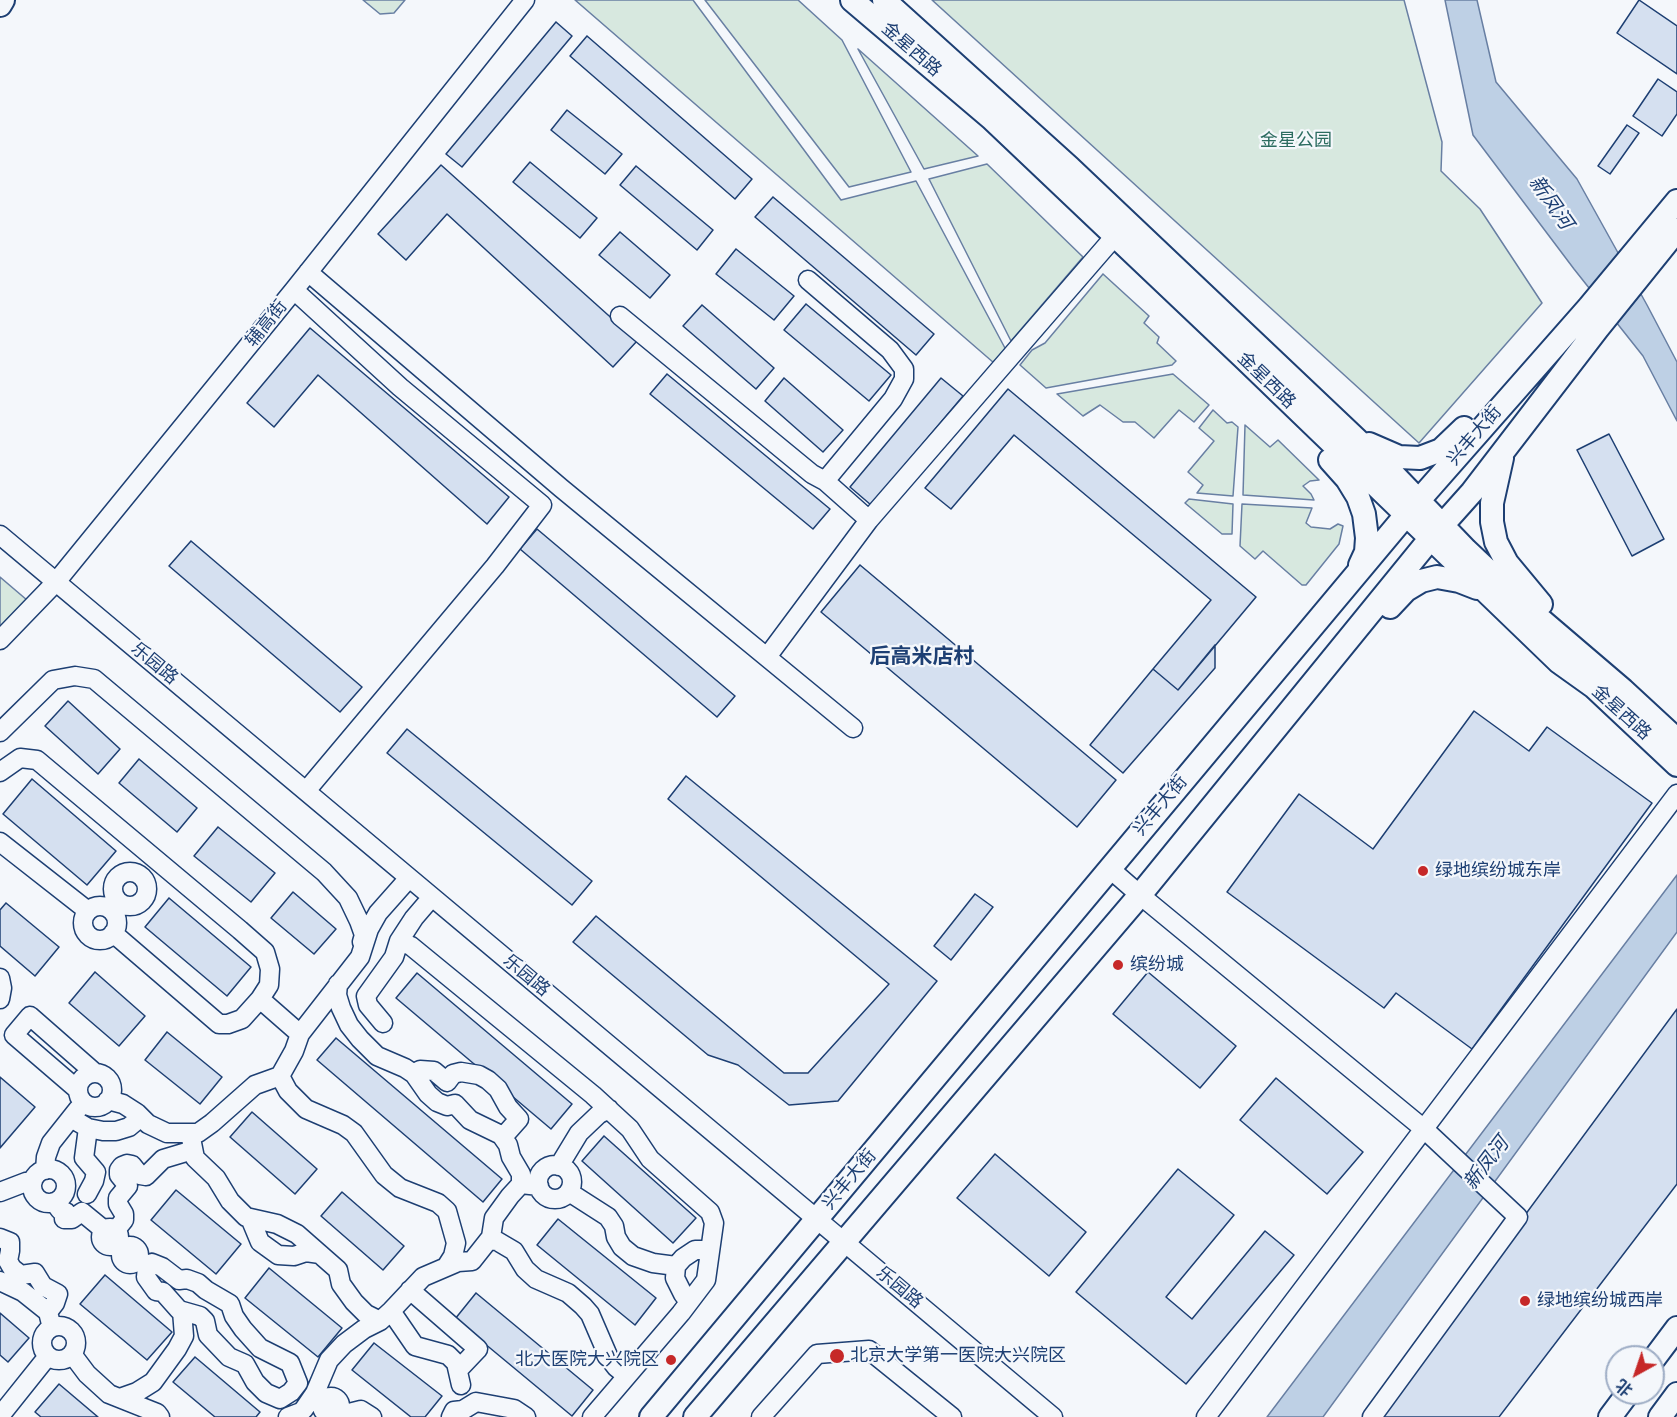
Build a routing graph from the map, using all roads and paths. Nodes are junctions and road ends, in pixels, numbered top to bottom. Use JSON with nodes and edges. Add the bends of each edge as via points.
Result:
{"nodes":[{"id":1,"x":3,"y":0,"type":"edge"},
{"id":2,"x":525,"y":0,"type":"edge"},
{"id":3,"x":852,"y":0,"type":"edge"},
{"id":4,"x":884,"y":0,"type":"edge"},
{"id":5,"x":0,"y":4,"type":"edge"},
{"id":6,"x":1677,"y":201,"type":"edge"},
{"id":7,"x":1677,"y":230,"type":"edge"},
{"id":8,"x":1115,"y":237,"type":"junction"},
{"id":9,"x":1649,"y":251,"type":"junction"},
{"id":10,"x":308,"y":272,"type":"junction"},
{"id":11,"x":808,"y":280,"type":"dead end"},
{"id":12,"x":294,"y":290,"type":"junction"},
{"id":13,"x":620,"y":316,"type":"dead end"},
{"id":14,"x":1534,"y":368,"type":"junction"},
{"id":15,"x":1277,"y":390,"type":"junction"},
{"id":16,"x":1350,"y":433,"type":"junction"},
{"id":17,"x":1504,"y":450,"type":"junction"},
{"id":18,"x":825,"y":481,"type":"junction"},
{"id":19,"x":1412,"y":509,"type":"junction"},
{"id":20,"x":869,"y":520,"type":"junction"},
{"id":21,"x":1436,"y":532,"type":"junction"},
{"id":22,"x":0,"y":535,"type":"edge"},
{"id":23,"x":1356,"y":574,"type":"junction"},
{"id":24,"x":56,"y":582,"type":"junction"},
{"id":25,"x":1485,"y":591,"type":"junction"},
{"id":26,"x":0,"y":640,"type":"edge"},
{"id":27,"x":1568,"y":642,"type":"junction"},
{"id":28,"x":1338,"y":653,"type":"junction"},
{"id":29,"x":767,"y":657,"type":"junction"},
{"id":30,"x":853,"y":728,"type":"dead end"},
{"id":31,"x":0,"y":732,"type":"edge"},
{"id":32,"x":1677,"y":740,"type":"edge"},
{"id":33,"x":1677,"y":765,"type":"edge"},
{"id":34,"x":0,"y":772,"type":"edge"},
{"id":35,"x":306,"y":791,"type":"junction"},
{"id":36,"x":1677,"y":794,"type":"edge"},
{"id":37,"x":0,"y":842,"type":"edge"},
{"id":38,"x":153,"y":856,"type":"junction"},
{"id":39,"x":1109,"y":868,"type":"junction"},
{"id":40,"x":410,"y":878,"type":"junction"},
{"id":41,"x":1140,"y":895,"type":"junction"},
{"id":42,"x":432,"y":897,"type":"junction"},
{"id":43,"x":115,"y":907,"type":"junction"},
{"id":44,"x":88,"y":911,"type":"junction"},
{"id":45,"x":113,"y":933,"type":"junction"},
{"id":46,"x":399,"y":941,"type":"junction"},
{"id":47,"x":360,"y":957,"type":"junction"},
{"id":48,"x":0,"y":978,"type":"edge"},
{"id":49,"x":338,"y":984,"type":"junction"},
{"id":50,"x":0,"y":999,"type":"edge"},
{"id":51,"x":260,"y":999,"type":"junction"},
{"id":52,"x":383,"y":1023,"type":"dead end"},
{"id":53,"x":300,"y":1034,"type":"junction"},
{"id":54,"x":95,"y":1073,"type":"junction"},
{"id":55,"x":414,"y":1074,"type":"junction"},
{"id":56,"x":280,"y":1076,"type":"junction"},
{"id":57,"x":447,"y":1082,"type":"junction"},
{"id":58,"x":79,"y":1095,"type":"junction"},
{"id":59,"x":108,"y":1100,"type":"junction"},
{"id":60,"x":455,"y":1104,"type":"junction"},
{"id":61,"x":609,"y":1109,"type":"junction"},
{"id":62,"x":141,"y":1116,"type":"junction"},
{"id":63,"x":71,"y":1118,"type":"junction"},
{"id":64,"x":88,"y":1128,"type":"junction"},
{"id":65,"x":1424,"y":1129,"type":"junction"},
{"id":66,"x":503,"y":1137,"type":"junction"},
{"id":67,"x":191,"y":1142,"type":"junction"},
{"id":68,"x":559,"y":1166,"type":"junction"},
{"id":69,"x":39,"y":1176,"type":"junction"},
{"id":70,"x":521,"y":1184,"type":"junction"},
{"id":71,"x":539,"y":1186,"type":"junction"},
{"id":72,"x":66,"y":1188,"type":"junction"},
{"id":73,"x":0,"y":1192,"type":"edge"},
{"id":74,"x":569,"y":1192,"type":"junction"},
{"id":75,"x":87,"y":1194,"type":"junction"},
{"id":76,"x":54,"y":1202,"type":"junction"},
{"id":77,"x":82,"y":1212,"type":"junction"},
{"id":78,"x":818,"y":1220,"type":"junction"},
{"id":79,"x":253,"y":1226,"type":"junction"},
{"id":80,"x":0,"y":1238,"type":"edge"},
{"id":81,"x":489,"y":1240,"type":"junction"},
{"id":82,"x":844,"y":1243,"type":"junction"},
{"id":83,"x":124,"y":1246,"type":"junction"},
{"id":84,"x":710,"y":1250,"type":"junction"},
{"id":85,"x":320,"y":1254,"type":"junction"},
{"id":86,"x":446,"y":1266,"type":"junction"},
{"id":87,"x":676,"y":1266,"type":"junction"},
{"id":88,"x":0,"y":1281,"type":"edge"},
{"id":89,"x":410,"y":1290,"type":"junction"},
{"id":90,"x":219,"y":1298,"type":"junction"},
{"id":91,"x":689,"y":1302,"type":"junction"},
{"id":92,"x":182,"y":1311,"type":"junction"},
{"id":93,"x":385,"y":1316,"type":"junction"},
{"id":94,"x":50,"y":1320,"type":"junction"},
{"id":95,"x":206,"y":1328,"type":"junction"},
{"id":96,"x":1677,"y":1328,"type":"edge"},
{"id":97,"x":184,"y":1330,"type":"junction"},
{"id":98,"x":1664,"y":1345,"type":"edge"},
{"id":99,"x":72,"y":1354,"type":"junction"},
{"id":100,"x":48,"y":1356,"type":"junction"},
{"id":101,"x":322,"y":1376,"type":"junction"},
{"id":102,"x":627,"y":1376,"type":"junction"},
{"id":103,"x":460,"y":1377,"type":"junction"},
{"id":104,"x":1677,"y":1394,"type":"edge"},
{"id":105,"x":120,"y":1398,"type":"junction"},
{"id":106,"x":476,"y":1402,"type":"junction"},
{"id":107,"x":332,"y":1406,"type":"junction"},
{"id":108,"x":296,"y":1413,"type":"edge"},
{"id":109,"x":453,"y":1414,"type":"edge"},
{"id":110,"x":1,"y":1416,"type":"edge"},
{"id":111,"x":160,"y":1417,"type":"edge"},
{"id":112,"x":372,"y":1417,"type":"edge"},
{"id":113,"x":526,"y":1417,"type":"edge"},
{"id":114,"x":592,"y":1417,"type":"edge"},
{"id":115,"x":651,"y":1417,"type":"edge"},
{"id":116,"x":694,"y":1417,"type":"edge"},
{"id":117,"x":761,"y":1417,"type":"edge"},
{"id":118,"x":952,"y":1417,"type":"edge"},
{"id":119,"x":1053,"y":1417,"type":"edge"},
{"id":120,"x":1206,"y":1417,"type":"edge"},
{"id":121,"x":1372,"y":1417,"type":"edge"},
{"id":122,"x":1660,"y":1417,"type":"edge"}],
"edges":[{"from":1,"to":5,"type":"main road"},
{"from":2,"to":10,"type":"street","name":"辅高街"},
{"from":3,"to":8,"type":"main road","name":"金星西路","via":[[991,118]]},
{"from":4,"to":16,"type":"main road","name":"金星西路","via":[[1061,160]]},
{"from":6,"to":9,"type":"main road","name":"兴丰大街"},
{"from":7,"to":9,"type":"main road","name":"兴丰大街"},
{"from":8,"to":15,"type":"main road","name":"金星西路"},
{"from":8,"to":20,"type":"street"},
{"from":9,"to":14,"type":"main road","name":"兴丰大街"},
{"from":9,"to":17,"type":"main road","name":"兴丰大街","via":[[1598,328]]},
{"from":10,"to":12,"type":"street","name":"辅高街"},
{"from":10,"to":29,"type":"street"},
{"from":11,"to":18,"type":"street","via":[[890,350],[904,369],[904,379],[893,399]]},
{"from":12,"to":24,"type":"street","name":"辅高街"},
{"from":12,"to":35,"type":"street","via":[[400,387],[542,505]]},
{"from":13,"to":18,"type":"street"},
{"from":14,"to":16,"type":"main road","via":[[1501,385],[1441,450],[1420,458],[1399,457]]},
{"from":14,"to":19,"type":"main road","name":"兴丰大街"},
{"from":15,"to":19,"type":"main road","name":"金星西路"},
{"from":15,"to":23,"type":"main road","via":[[1290,418],[1347,479],[1358,497],[1367,538],[1366,552]]},
{"from":16,"to":19,"type":"main road","name":"金星西路","via":[[1394,475]]},
{"from":17,"to":21,"type":"main road","name":"兴丰大街"},
{"from":17,"to":27,"type":"main road","via":[[1492,503],[1496,542],[1507,563]]},
{"from":18,"to":20,"type":"street"},
{"from":19,"to":21,"type":"main road","name":"金星西路"},
{"from":19,"to":23,"type":"main road","name":"兴丰大街"},
{"from":20,"to":29,"type":"street"},
{"from":21,"to":25,"type":"main road","name":"金星西路"},
{"from":21,"to":27,"type":"main road","name":"金星西路"},
{"from":21,"to":28,"type":"main road","name":"兴丰大街"},
{"from":22,"to":24,"type":"street","name":"乐园路"},
{"from":23,"to":39,"type":"main road","name":"兴丰大街"},
{"from":24,"to":26,"type":"street","name":"辅高街"},
{"from":24,"to":35,"type":"street","name":"乐园路"},
{"from":25,"to":28,"type":"main road","via":[[1437,577],[1421,581],[1406,590],[1361,640]]},
{"from":25,"to":33,"type":"main road","name":"金星西路","via":[[1558,662],[1594,687]]},
{"from":27,"to":32,"type":"main road","name":"金星西路"},
{"from":28,"to":41,"type":"main road","name":"兴丰大街"},
{"from":29,"to":30,"type":"street"},
{"from":31,"to":47,"type":"street","via":[[53,680],[75,676],[94,679],[324,872],[348,898],[359,921],[364,935]]},
{"from":34,"to":38,"type":"street","via":[[20,758],[37,760]]},
{"from":35,"to":40,"type":"street","name":"乐园路"},
{"from":36,"to":65,"type":"street"},
{"from":37,"to":44,"type":"street"},
{"from":38,"to":43,"type":"street","via":[[139,875],[123,874],[115,882]]},
{"from":38,"to":51,"type":"street","via":[[265,952],[270,969],[268,985]]},
{"from":39,"to":41,"type":"street"},
{"from":39,"to":78,"type":"main road","name":"兴丰大街"},
{"from":40,"to":42,"type":"street","name":"乐园路"},
{"from":40,"to":47,"type":"street","via":[[378,913]]},
{"from":41,"to":65,"type":"street"},
{"from":41,"to":82,"type":"main road","name":"兴丰大街"},
{"from":42,"to":46,"type":"street"},
{"from":42,"to":78,"type":"street","name":"乐园路"},
{"from":43,"to":44,"type":"street"},
{"from":43,"to":45,"type":"street"},
{"from":44,"to":45,"type":"street","via":[[83,927],[89,936],[104,939]]},
{"from":45,"to":51,"type":"street","via":[[219,1024],[242,1019]]},
{"from":46,"to":52,"type":"street","via":[[394,957],[366,996],[368,1005]]},
{"from":46,"to":61,"type":"street","via":[[419,952]]},
{"from":47,"to":49,"type":"street"},
{"from":48,"to":50,"type":"street"},
{"from":49,"to":53,"type":"street"},
{"from":49,"to":55,"type":"street","via":[[341,1008],[360,1039],[377,1056]]},
{"from":51,"to":53,"type":"street"},
{"from":53,"to":56,"type":"street"},
{"from":54,"to":58,"type":"street","via":[[83,1078]]},
{"from":54,"to":58,"type":"street","via":[[30,1016],[14,1035]]},
{"from":54,"to":59,"type":"street","via":[[108,1080]]},
{"from":55,"to":57,"type":"street","via":[[420,1070],[434,1071]]},
{"from":55,"to":60,"type":"street","via":[[437,1102]]},
{"from":56,"to":67,"type":"street","via":[[255,1085]]},
{"from":56,"to":86,"type":"street","via":[[306,1109],[354,1133],[384,1175],[400,1188],[438,1203],[447,1211],[456,1243]]},
{"from":57,"to":60,"type":"street","via":[[453,1089]]},
{"from":57,"to":66,"type":"street","via":[[453,1074],[461,1072],[479,1075],[498,1089],[519,1119]]},
{"from":58,"to":59,"type":"street","via":[[84,1103],[94,1107]]},
{"from":58,"to":63,"type":"street","via":[[77,1111]]},
{"from":59,"to":62,"type":"street"},
{"from":60,"to":66,"type":"street","via":[[470,1120]]},
{"from":61,"to":68,"type":"street","via":[[579,1133]]},
{"from":61,"to":84,"type":"street","via":[[630,1129],[650,1160],[710,1212],[714,1223]]},
{"from":62,"to":64,"type":"street","via":[[129,1127],[116,1131]]},
{"from":62,"to":67,"type":"street","via":[[148,1124]]},
{"from":63,"to":64,"type":"street"},
{"from":63,"to":69,"type":"street","via":[[51,1143]]},
{"from":64,"to":75,"type":"street","via":[[84,1158],[96,1172]]},
{"from":65,"to":120,"type":"street"},
{"from":65,"to":121,"type":"street","via":[[1518,1217]]},
{"from":66,"to":70,"type":"street","via":[[521,1174]]},
{"from":67,"to":79,"type":"street","via":[[195,1158]]},
{"from":67,"to":83,"type":"street","via":[[163,1159],[146,1176],[132,1165],[119,1170],[128,1186],[118,1198],[124,1214]]},
{"from":68,"to":71,"type":"street","via":[[544,1170]]},
{"from":68,"to":74,"type":"street","via":[[571,1177]]},
{"from":69,"to":72,"type":"street","via":[[58,1172]]},
{"from":69,"to":73,"type":"street"},
{"from":69,"to":76,"type":"street","via":[[33,1190],[38,1199]]},
{"from":70,"to":71,"type":"street"},
{"from":70,"to":81,"type":"street","via":[[494,1218]]},
{"from":71,"to":74,"type":"street","via":[[549,1198],[560,1198]]},
{"from":72,"to":75,"type":"street","via":[[77,1197]]},
{"from":72,"to":76,"type":"street"},
{"from":74,"to":87,"type":"street","via":[[608,1217],[622,1247],[633,1256]]},
{"from":75,"to":77,"type":"street"},
{"from":76,"to":77,"type":"street","via":[[66,1212],[64,1219]]},
{"from":77,"to":83,"type":"street"},
{"from":78,"to":82,"type":"street","name":"乐园路"},
{"from":78,"to":115,"type":"main road","name":"兴丰大街"},
{"from":79,"to":85,"type":"street","via":[[277,1224],[297,1234]]},
{"from":79,"to":85,"type":"street","via":[[268,1249],[278,1255]]},
{"from":80,"to":94,"type":"street","via":[[10,1242],[8,1261],[12,1268],[21,1275],[35,1274],[43,1286],[58,1294]]},
{"from":81,"to":86,"type":"street","via":[[472,1261]]},
{"from":81,"to":102,"type":"street","via":[[514,1251],[536,1279],[568,1293],[582,1306],[590,1314],[609,1358]]},
{"from":82,"to":116,"type":"main road","name":"兴丰大街"},
{"from":82,"to":119,"type":"street","name":"乐园路"},
{"from":83,"to":90,"type":"street","via":[[179,1280],[198,1283]]},
{"from":83,"to":92,"type":"street","via":[[156,1291],[163,1292]]},
{"from":84,"to":87,"type":"street","via":[[695,1250]]},
{"from":84,"to":91,"type":"street","via":[[706,1280]]},
{"from":85,"to":93,"type":"street","via":[[338,1270],[341,1284],[366,1314]]},
{"from":86,"to":89,"type":"street","via":[[423,1277]]},
{"from":87,"to":91,"type":"street","via":[[675,1278]]},
{"from":88,"to":94,"type":"street","via":[[23,1292]]},
{"from":89,"to":93,"type":"street"},
{"from":89,"to":103,"type":"street","via":[[477,1348]]},
{"from":90,"to":95,"type":"street","via":[[220,1313]]},
{"from":90,"to":95,"type":"street","via":[[230,1304],[238,1322],[260,1348],[290,1363],[298,1383],[280,1399],[266,1393],[245,1364],[229,1357]]},
{"from":91,"to":102,"type":"street"},
{"from":92,"to":95,"type":"street","via":[[200,1316]]},
{"from":92,"to":97,"type":"street"},
{"from":93,"to":101,"type":"street","via":[[344,1344],[329,1360]]},
{"from":93,"to":103,"type":"street","via":[[415,1346],[448,1355],[456,1363]]},
{"from":94,"to":99,"type":"street","via":[[72,1333],[76,1344]]},
{"from":94,"to":100,"type":"street","via":[[42,1341]]},
{"from":95,"to":97,"type":"street","via":[[203,1339]]},
{"from":96,"to":98,"type":"main road"},
{"from":97,"to":105,"type":"street","via":[[177,1349],[153,1382]]},
{"from":99,"to":100,"type":"street","via":[[58,1360]]},
{"from":99,"to":105,"type":"street","via":[[87,1374],[109,1394]]},
{"from":100,"to":110,"type":"street"},
{"from":101,"to":107,"type":"street","via":[[336,1391]]},
{"from":101,"to":108,"type":"street","via":[[315,1393]]},
{"from":102,"to":114,"type":"street"},
{"from":103,"to":106,"type":"street","via":[[474,1393]]},
{"from":103,"to":109,"type":"street","via":[[449,1398]]},
{"from":104,"to":122,"type":"main road"},
{"from":105,"to":111,"type":"street"},
{"from":106,"to":109,"type":"street"},
{"from":106,"to":113,"type":"street","via":[[514,1409]]},
{"from":107,"to":108,"type":"street","via":[[316,1413]]},
{"from":107,"to":112,"type":"street","via":[[346,1417],[361,1410]]},
{"from":117,"to":118,"type":"street","via":[[818,1354],[869,1350]]}]}
